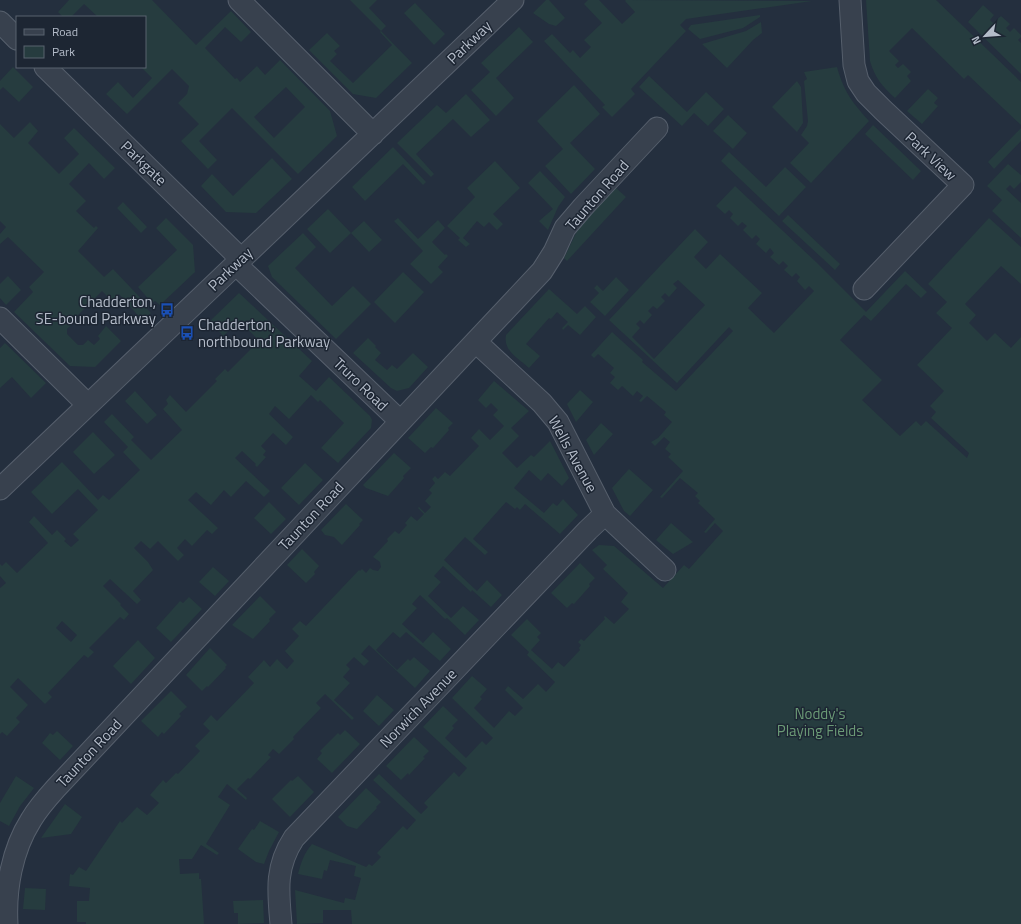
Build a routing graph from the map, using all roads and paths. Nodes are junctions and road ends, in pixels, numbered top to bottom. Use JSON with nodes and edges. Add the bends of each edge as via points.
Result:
{"nodes":[{"id":1,"x":239,"y":0,"type":"edge"},
{"id":2,"x":514,"y":0,"type":"edge"},
{"id":3,"x":850,"y":0,"type":"edge"},
{"id":4,"x":0,"y":22,"type":"edge"},
{"id":5,"x":16,"y":38,"type":"edge"},
{"id":6,"x":46,"y":68,"type":"edge"},
{"id":7,"x":657,"y":128,"type":"dead end"},
{"id":8,"x":373,"y":134,"type":"junction"},
{"id":9,"x":239,"y":262,"type":"junction"},
{"id":10,"x":864,"y":289,"type":"dead end"},
{"id":11,"x":0,"y":318,"type":"edge"},
{"id":12,"x":476,"y":342,"type":"junction"},
{"id":13,"x":88,"y":405,"type":"junction"},
{"id":14,"x":400,"y":421,"type":"junction"},
{"id":15,"x":0,"y":489,"type":"edge"},
{"id":16,"x":605,"y":514,"type":"junction"},
{"id":17,"x":665,"y":570,"type":"dead end"},
{"id":18,"x":7,"y":924,"type":"edge"},
{"id":19,"x":281,"y":924,"type":"edge"}],
"edges":[{"from":1,"to":8,"type":"street"},
{"from":2,"to":8,"type":"street","name":"Parkway"},
{"from":3,"to":10,"type":"street","name":"Park View","via":[[854,65],[858,81],[883,110],[963,185]]},
{"from":4,"to":5,"type":"street"},
{"from":6,"to":9,"type":"street","name":"Parkgate","via":[[234,252]]},
{"from":7,"to":12,"type":"street","name":"Taunton Road","via":[[565,228],[542,271]]},
{"from":8,"to":9,"type":"street","name":"Parkway"},
{"from":9,"to":13,"type":"street","name":"Parkway"},
{"from":9,"to":14,"type":"street","name":"Truro Road","via":[[243,271]]},
{"from":11,"to":13,"type":"street"},
{"from":12,"to":14,"type":"street","name":"Taunton Road"},
{"from":12,"to":16,"type":"street","name":"Wells Avenue","via":[[552,415]]},
{"from":13,"to":15,"type":"street","name":"Parkway"},
{"from":14,"to":18,"type":"street","name":"Taunton Road","via":[[41,805],[30,821],[14,859],[6,895]]},
{"from":16,"to":17,"type":"street","name":"Wells Avenue"},
{"from":16,"to":19,"type":"street","name":"Norwich Avenue","via":[[294,838],[282,861],[279,878]]}]}
